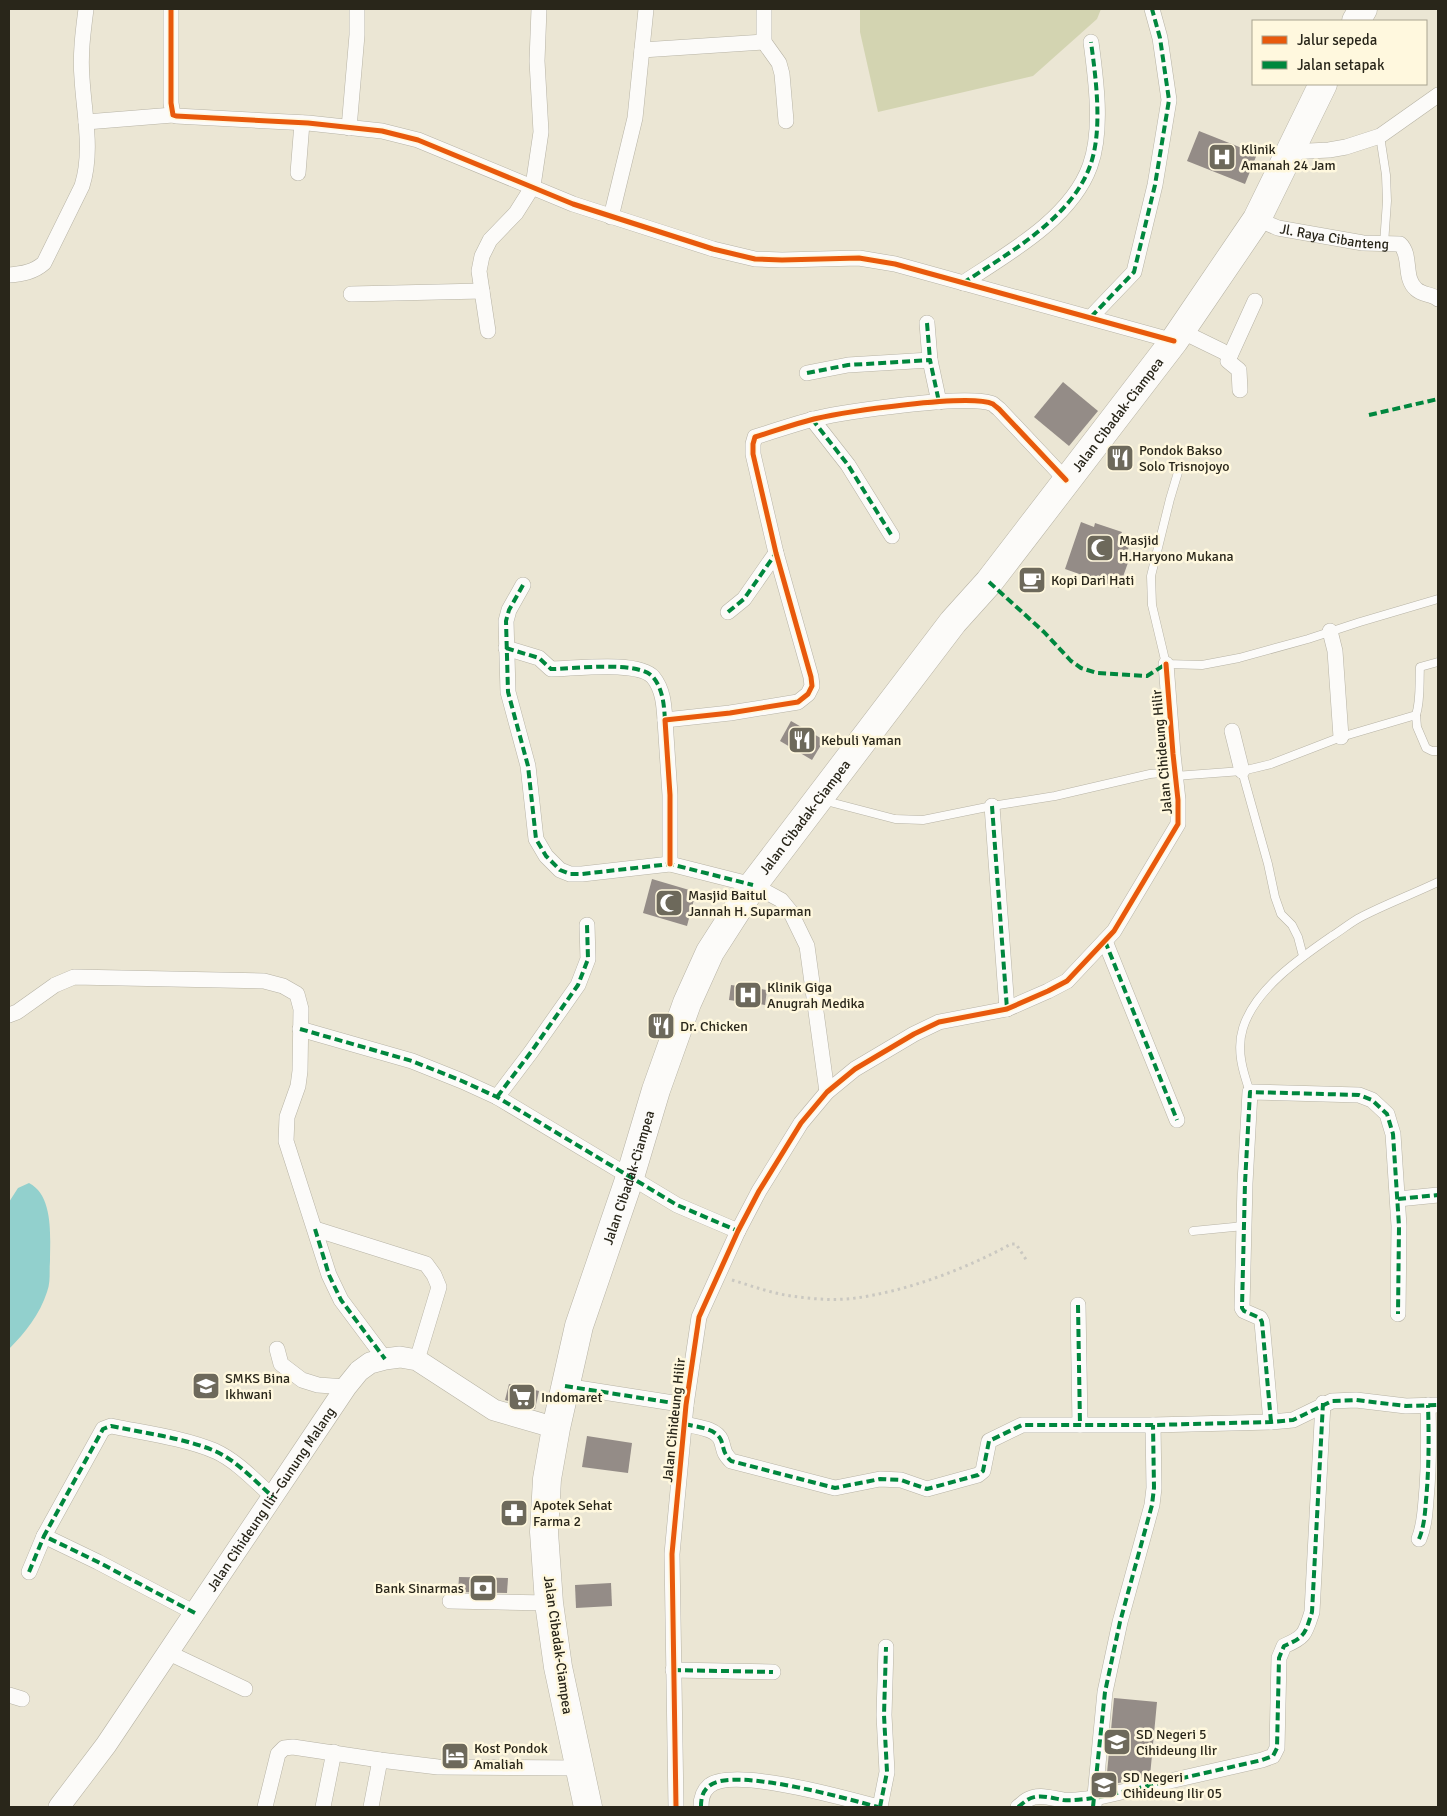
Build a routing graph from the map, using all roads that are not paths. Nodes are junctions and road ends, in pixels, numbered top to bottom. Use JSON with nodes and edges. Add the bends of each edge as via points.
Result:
{"nodes":[{"id":1,"x":86,"y":9,"type":"edge"},
{"id":2,"x":171,"y":9,"type":"edge"},
{"id":3,"x":357,"y":9,"type":"edge"},
{"id":4,"x":538,"y":9,"type":"edge"},
{"id":5,"x":646,"y":9,"type":"edge"},
{"id":6,"x":764,"y":9,"type":"edge"},
{"id":7,"x":1152,"y":9,"type":"edge"},
{"id":8,"x":1363,"y":9,"type":"edge"},
{"id":9,"x":1357,"y":20,"type":"edge"},
{"id":10,"x":764,"y":42,"type":"junction"},
{"id":11,"x":1091,"y":42,"type":"dead end"},
{"id":12,"x":642,"y":50,"type":"junction"},
{"id":13,"x":1322,"y":85,"type":"edge"},
{"id":14,"x":1438,"y":95,"type":"edge"},
{"id":15,"x":173,"y":115,"type":"junction"},
{"id":16,"x":786,"y":121,"type":"dead end"},
{"id":17,"x":86,"y":122,"type":"junction"},
{"id":18,"x":302,"y":123,"type":"junction"},
{"id":19,"x":349,"y":128,"type":"junction"},
{"id":20,"x":1380,"y":136,"type":"junction"},
{"id":21,"x":1288,"y":152,"type":"junction"},
{"id":22,"x":298,"y":173,"type":"dead end"},
{"id":23,"x":533,"y":186,"type":"junction"},
{"id":24,"x":611,"y":217,"type":"junction"},
{"id":25,"x":1256,"y":219,"type":"junction"},
{"id":26,"x":1384,"y":244,"type":"junction"},
{"id":27,"x":9,"y":275,"type":"edge"},
{"id":28,"x":963,"y":283,"type":"junction"},
{"id":29,"x":482,"y":291,"type":"junction"},
{"id":30,"x":351,"y":294,"type":"dead end"},
{"id":31,"x":1438,"y":299,"type":"edge"},
{"id":32,"x":1255,"y":301,"type":"dead end"},
{"id":33,"x":1090,"y":318,"type":"junction"},
{"id":34,"x":927,"y":323,"type":"dead end"},
{"id":35,"x":488,"y":331,"type":"dead end"},
{"id":36,"x":1177,"y":336,"type":"junction"},
{"id":37,"x":1230,"y":356,"type":"junction"},
{"id":38,"x":930,"y":360,"type":"junction"},
{"id":39,"x":806,"y":373,"type":"dead end"},
{"id":40,"x":1240,"y":390,"type":"dead end"},
{"id":41,"x":939,"y":402,"type":"junction"},
{"id":42,"x":812,"y":419,"type":"junction"},
{"id":43,"x":1179,"y":469,"type":"dead end"},
{"id":44,"x":1066,"y":480,"type":"junction"},
{"id":45,"x":892,"y":536,"type":"dead end"},
{"id":46,"x":776,"y":553,"type":"junction"},
{"id":47,"x":523,"y":585,"type":"dead end"},
{"id":48,"x":1438,"y":599,"type":"edge"},
{"id":49,"x":728,"y":612,"type":"dead end"},
{"id":50,"x":1330,"y":631,"type":"junction"},
{"id":51,"x":506,"y":648,"type":"junction"},
{"id":52,"x":1438,"y":662,"type":"edge"},
{"id":53,"x":1166,"y":664,"type":"junction"},
{"id":54,"x":1416,"y":715,"type":"junction"},
{"id":55,"x":665,"y":720,"type":"junction"},
{"id":56,"x":1232,"y":730,"type":"dead end"},
{"id":57,"x":1341,"y":737,"type":"junction"},
{"id":58,"x":1438,"y":751,"type":"edge"},
{"id":59,"x":1242,"y":772,"type":"junction"},
{"id":60,"x":1175,"y":776,"type":"junction"},
{"id":61,"x":819,"y":799,"type":"junction"},
{"id":62,"x":992,"y":806,"type":"junction"},
{"id":63,"x":670,"y":864,"type":"junction"},
{"id":64,"x":1438,"y":882,"type":"edge"},
{"id":65,"x":753,"y":885,"type":"junction"},
{"id":66,"x":587,"y":926,"type":"dead end"},
{"id":67,"x":1105,"y":941,"type":"junction"},
{"id":68,"x":1303,"y":956,"type":"junction"},
{"id":69,"x":1007,"y":1009,"type":"junction"},
{"id":70,"x":9,"y":1015,"type":"edge"},
{"id":71,"x":300,"y":1030,"type":"junction"},
{"id":72,"x":827,"y":1092,"type":"junction"},
{"id":73,"x":1250,"y":1092,"type":"junction"},
{"id":74,"x":497,"y":1097,"type":"junction"},
{"id":75,"x":1177,"y":1120,"type":"dead end"},
{"id":76,"x":630,"y":1177,"type":"junction"},
{"id":77,"x":1438,"y":1195,"type":"edge"},
{"id":78,"x":1398,"y":1199,"type":"junction"},
{"id":79,"x":1244,"y":1226,"type":"junction"},
{"id":80,"x":315,"y":1229,"type":"junction"},
{"id":81,"x":738,"y":1230,"type":"junction"},
{"id":82,"x":1193,"y":1231,"type":"dead end"},
{"id":83,"x":1078,"y":1305,"type":"dead end"},
{"id":84,"x":1398,"y":1314,"type":"dead end"},
{"id":85,"x":277,"y":1349,"type":"dead end"},
{"id":86,"x":385,"y":1358,"type":"junction"},
{"id":87,"x":417,"y":1360,"type":"junction"},
{"id":88,"x":346,"y":1386,"type":"junction"},
{"id":89,"x":565,"y":1386,"type":"junction"},
{"id":90,"x":1323,"y":1403,"type":"junction"},
{"id":91,"x":686,"y":1405,"type":"junction"},
{"id":92,"x":1433,"y":1405,"type":"edge"},
{"id":93,"x":1271,"y":1422,"type":"junction"},
{"id":94,"x":685,"y":1424,"type":"junction"},
{"id":95,"x":1080,"y":1425,"type":"junction"},
{"id":96,"x":1153,"y":1425,"type":"junction"},
{"id":97,"x":556,"y":1428,"type":"junction"},
{"id":98,"x":273,"y":1497,"type":"junction"},
{"id":99,"x":44,"y":1536,"type":"junction"},
{"id":100,"x":1419,"y":1539,"type":"dead end"},
{"id":101,"x":30,"y":1572,"type":"dead end"},
{"id":102,"x":450,"y":1601,"type":"dead end"},
{"id":103,"x":549,"y":1603,"type":"junction"},
{"id":104,"x":196,"y":1613,"type":"junction"},
{"id":105,"x":886,"y":1647,"type":"dead end"},
{"id":106,"x":169,"y":1653,"type":"junction"},
{"id":107,"x":673,"y":1670,"type":"junction"},
{"id":108,"x":773,"y":1672,"type":"dead end"},
{"id":109,"x":245,"y":1688,"type":"dead end"},
{"id":110,"x":334,"y":1752,"type":"junction"},
{"id":111,"x":380,"y":1760,"type":"junction"},
{"id":112,"x":579,"y":1768,"type":"junction"},
{"id":113,"x":1094,"y":1802,"type":"edge"},
{"id":114,"x":59,"y":1807,"type":"edge"},
{"id":115,"x":265,"y":1807,"type":"edge"},
{"id":116,"x":323,"y":1807,"type":"edge"},
{"id":117,"x":371,"y":1807,"type":"edge"},
{"id":118,"x":588,"y":1807,"type":"edge"},
{"id":119,"x":676,"y":1807,"type":"edge"},
{"id":120,"x":701,"y":1807,"type":"edge"},
{"id":121,"x":879,"y":1807,"type":"edge"},
{"id":122,"x":1018,"y":1807,"type":"edge"}],
"edges":[{"from":1,"to":17,"type":"street","via":[[81,60]]},
{"from":2,"to":15,"type":"street"},
{"from":3,"to":19,"type":"street"},
{"from":4,"to":23,"type":"street","via":[[541,132]]},
{"from":5,"to":12,"type":"street"},
{"from":6,"to":10,"type":"street"},
{"from":7,"to":33,"type":"street","via":[[1160,38],[1169,100],[1155,185],[1134,272]]},
{"from":8,"to":9,"type":"highway"},
{"from":10,"to":12,"type":"street"},
{"from":10,"to":16,"type":"street","via":[[779,63]]},
{"from":11,"to":28,"type":"street","via":[[1097,108],[1094,148],[1085,177],[1077,192],[1044,226]]},
{"from":12,"to":24,"type":"street","via":[[635,118]]},
{"from":13,"to":21,"type":"highway","name":"Jalan Cibadak-Ciampea"},
{"from":14,"to":20,"type":"street"},
{"from":15,"to":17,"type":"street"},
{"from":15,"to":18,"type":"street"},
{"from":17,"to":27,"type":"street","via":[[88,156],[82,186],[44,263],[31,271]]},
{"from":18,"to":19,"type":"street"},
{"from":18,"to":22,"type":"street"},
{"from":19,"to":23,"type":"street","via":[[382,131],[418,140]]},
{"from":20,"to":21,"type":"street","via":[[1338,148]]},
{"from":20,"to":26,"type":"lane","via":[[1387,201]]},
{"from":21,"to":25,"type":"highway","name":"Jalan Cibadak-Ciampea"},
{"from":23,"to":24,"type":"street"},
{"from":23,"to":29,"type":"street","via":[[516,214],[490,240],[482,256],[479,271]]},
{"from":24,"to":28,"type":"street","via":[[755,259],[859,258],[895,264]]},
{"from":25,"to":26,"type":"street","name":"Jl. Raya Cibanteng","via":[[1278,228]]},
{"from":25,"to":36,"type":"highway","name":"Jalan Cibadak-Ciampea"},
{"from":26,"to":31,"type":"street","name":"Jl. Raya Cibanteng","via":[[1402,245],[1415,289]]},
{"from":28,"to":33,"type":"street"},
{"from":29,"to":30,"type":"street"},
{"from":29,"to":35,"type":"street"},
{"from":32,"to":37,"type":"street"},
{"from":33,"to":36,"type":"street"},
{"from":34,"to":38,"type":"street"},
{"from":36,"to":37,"type":"street"},
{"from":36,"to":44,"type":"highway","name":"Jalan Cibadak-Ciampea"},
{"from":37,"to":40,"type":"street","via":[[1228,361],[1239,370]]},
{"from":38,"to":39,"type":"street","via":[[848,365]]},
{"from":38,"to":41,"type":"street"},
{"from":41,"to":42,"type":"street"},
{"from":41,"to":44,"type":"street","via":[[963,400],[993,404]]},
{"from":42,"to":45,"type":"street","via":[[848,465]]},
{"from":42,"to":46,"type":"street","via":[[755,437],[753,444]]},
{"from":43,"to":53,"type":"lane","name":"Jalan Cihideung Hilir","via":[[1151,576],[1152,605]]},
{"from":44,"to":61,"type":"highway","name":"Jalan Cibadak-Ciampea"},
{"from":46,"to":49,"type":"street","via":[[744,599]]},
{"from":46,"to":55,"type":"street","via":[[811,677],[812,686],[808,694],[798,702]]},
{"from":47,"to":51,"type":"street","via":[[506,621]]},
{"from":48,"to":50,"type":"lane"},
{"from":50,"to":53,"type":"lane","via":[[1219,663]]},
{"from":50,"to":57,"type":"street","via":[[1335,651]]},
{"from":51,"to":55,"type":"street","via":[[539,658],[551,670],[616,666],[648,672],[661,691]]},
{"from":51,"to":63,"type":"street","via":[[508,692],[528,766],[536,839],[546,856],[560,870],[570,874]]},
{"from":52,"to":54,"type":"lane","via":[[1420,667]]},
{"from":53,"to":60,"type":"street","name":"Jalan Cihideung Hilir"},
{"from":54,"to":57,"type":"lane"},
{"from":54,"to":58,"type":"lane","via":[[1417,727],[1426,748]]},
{"from":55,"to":63,"type":"street"},
{"from":56,"to":59,"type":"street"},
{"from":57,"to":59,"type":"lane"},
{"from":59,"to":60,"type":"lane"},
{"from":59,"to":68,"type":"lane","via":[[1275,897],[1281,914],[1295,931]]},
{"from":60,"to":62,"type":"lane","via":[[1150,774],[1056,796]]},
{"from":60,"to":67,"type":"street","name":"Jalan Cihideung Hilir","via":[[1179,818],[1176,831]]},
{"from":61,"to":62,"type":"lane","via":[[908,821]]},
{"from":61,"to":65,"type":"highway","name":"Jalan Cibadak-Ciampea"},
{"from":62,"to":69,"type":"street"},
{"from":63,"to":65,"type":"street"},
{"from":64,"to":68,"type":"lane","via":[[1359,918]]},
{"from":65,"to":72,"type":"street","via":[[781,900],[807,946]]},
{"from":65,"to":76,"type":"highway","name":"Jalan Cibadak-Ciampea","via":[[710,952],[687,1003]]},
{"from":66,"to":74,"type":"street","via":[[588,958],[578,985]]},
{"from":67,"to":69,"type":"street","name":"Jalan Cihideung Hilir","via":[[1067,981]]},
{"from":67,"to":75,"type":"street"},
{"from":68,"to":73,"type":"lane","via":[[1262,995],[1243,1028],[1240,1050]]},
{"from":69,"to":72,"type":"street","name":"Jalan Cihideung Hilir","via":[[939,1022],[855,1069]]},
{"from":70,"to":71,"type":"street","via":[[74,977],[264,981],[283,986],[296,994]]},
{"from":71,"to":74,"type":"street","via":[[433,1068]]},
{"from":71,"to":80,"type":"street","via":[[298,1086],[288,1117],[286,1141]]},
{"from":72,"to":81,"type":"street","name":"Jalan Cihideung Hilir","via":[[801,1123]]},
{"from":73,"to":78,"type":"street","via":[[1359,1095],[1372,1100],[1387,1114],[1393,1134]]},
{"from":73,"to":79,"type":"street"},
{"from":74,"to":76,"type":"street"},
{"from":76,"to":81,"type":"street","via":[[677,1205]]},
{"from":76,"to":89,"type":"highway","name":"Jalan Cibadak-Ciampea","via":[[579,1326]]},
{"from":77,"to":78,"type":"street"},
{"from":78,"to":84,"type":"street"},
{"from":79,"to":82,"type":"lane"},
{"from":79,"to":93,"type":"street","via":[[1242,1308],[1262,1322]]},
{"from":80,"to":86,"type":"street","via":[[341,1300]]},
{"from":80,"to":87,"type":"street","via":[[426,1264],[439,1287]]},
{"from":81,"to":91,"type":"street","name":"Jalan Cihideung Hilir","via":[[699,1317]]},
{"from":83,"to":95,"type":"street"},
{"from":85,"to":88,"type":"street","via":[[281,1364],[302,1380],[318,1385]]},
{"from":86,"to":87,"type":"main road","name":"Jalan Cihideung Ilir–Gunung Malang"},
{"from":86,"to":88,"type":"main road","name":"Jalan Cihideung Ilir–Gunung Malang","via":[[370,1363]]},
{"from":87,"to":97,"type":"main road","name":"Jalan Cihideung Ilir–Gunung Malang","via":[[494,1410]]},
{"from":88,"to":98,"type":"main road","name":"Jalan Cihideung Ilir–Gunung Malang"},
{"from":89,"to":91,"type":"street"},
{"from":89,"to":97,"type":"highway","name":"Jalan Cibadak-Ciampea"},
{"from":90,"to":92,"type":"street","via":[[1356,1400],[1406,1406]]},
{"from":90,"to":93,"type":"street","via":[[1293,1420]]},
{"from":90,"to":113,"type":"street","via":[[1312,1612],[1299,1639],[1284,1646],[1279,1658],[1277,1748],[1273,1756]]},
{"from":91,"to":94,"type":"street","name":"Jalan Cihideung Hilir"},
{"from":92,"to":100,"type":"street","via":[[1423,1530]]},
{"from":93,"to":96,"type":"street"},
{"from":94,"to":95,"type":"street","via":[[715,1432],[723,1452],[731,1461],[835,1488],[880,1479],[900,1480],[927,1489],[978,1475],[983,1471],[989,1441],[1017,1426]]},
{"from":94,"to":107,"type":"street","name":"Jalan Cihideung Hilir","via":[[672,1554]]},
{"from":95,"to":96,"type":"street"},
{"from":96,"to":113,"type":"street","via":[[1152,1505],[1115,1640],[1105,1692]]},
{"from":97,"to":103,"type":"highway","name":"Jalan Cibadak-Ciampea","via":[[546,1479],[544,1532]]},
{"from":98,"to":99,"type":"street","via":[[234,1463],[216,1452],[191,1443],[106,1426]]},
{"from":98,"to":104,"type":"main road","name":"Jalan Cihideung Ilir–Gunung Malang"},
{"from":99,"to":101,"type":"street"},
{"from":99,"to":104,"type":"street"},
{"from":102,"to":103,"type":"street"},
{"from":103,"to":112,"type":"highway","name":"Jalan Cibadak-Ciampea","via":[[558,1668]]},
{"from":104,"to":106,"type":"main road","name":"Jalan Cihideung Ilir–Gunung Malang"},
{"from":105,"to":121,"type":"street","via":[[884,1715],[887,1772]]},
{"from":106,"to":109,"type":"street"},
{"from":106,"to":114,"type":"main road","name":"Jalan Cihideung Ilir–Gunung Malang"},
{"from":107,"to":108,"type":"street"},
{"from":107,"to":119,"type":"street","name":"Jalan Cihideung Hilir"},
{"from":110,"to":111,"type":"street"},
{"from":110,"to":115,"type":"street","via":[[284,1748],[278,1754]]},
{"from":110,"to":116,"type":"street"},
{"from":111,"to":112,"type":"street","via":[[447,1767]]},
{"from":111,"to":117,"type":"street"},
{"from":112,"to":118,"type":"highway","name":"Jalan Cibadak-Ciampea"},
{"from":113,"to":122,"type":"street","via":[[1042,1796],[1028,1799]]},
{"from":120,"to":121,"type":"street","via":[[701,1799],[710,1785],[735,1780],[795,1787]]}]}
